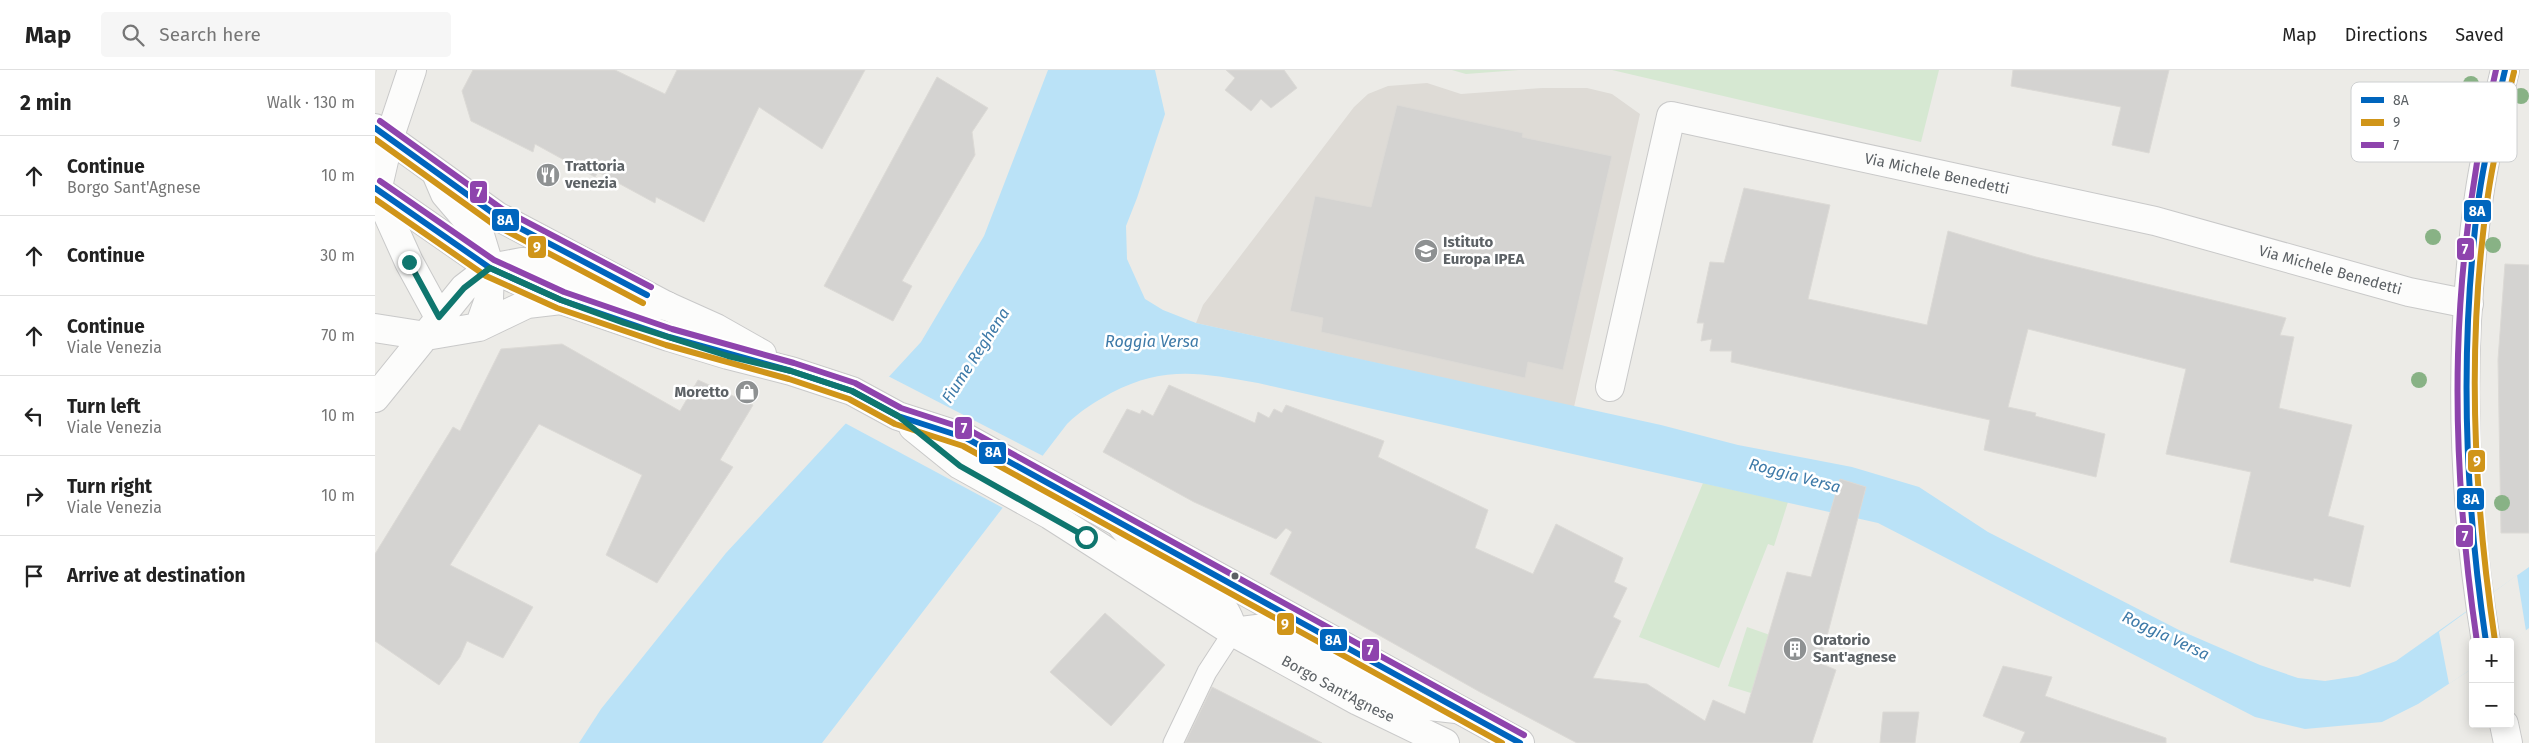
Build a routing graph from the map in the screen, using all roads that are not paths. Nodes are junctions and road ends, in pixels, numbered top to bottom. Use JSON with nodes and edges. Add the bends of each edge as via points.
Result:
{"nodes":[{"id":1,"x":413,"y":70,"type":"edge"},
{"id":2,"x":382,"y":133,"type":"edge"},
{"id":3,"x":2485,"y":162,"type":"edge"},
{"id":4,"x":435,"y":173,"type":"junction"},
{"id":5,"x":376,"y":189,"type":"edge"},
{"id":6,"x":490,"y":268,"type":"junction"},
{"id":7,"x":561,"y":300,"type":"junction"},
{"id":8,"x":2469,"y":304,"type":"junction"},
{"id":9,"x":667,"y":306,"type":"junction"},
{"id":10,"x":432,"y":326,"type":"junction"},
{"id":11,"x":479,"y":327,"type":"junction"},
{"id":12,"x":375,"y":328,"type":"edge"},
{"id":13,"x":791,"y":371,"type":"junction"},
{"id":14,"x":1610,"y":386,"type":"dead end"},
{"id":15,"x":375,"y":398,"type":"edge"},
{"id":16,"x":898,"y":416,"type":"junction"},
{"id":17,"x":1119,"y":523,"type":"junction"},
{"id":18,"x":1233,"y":632,"type":"junction"},
{"id":19,"x":2486,"y":638,"type":"edge"},
{"id":20,"x":1458,"y":709,"type":"junction"},
{"id":21,"x":2505,"y":728,"type":"edge"},
{"id":22,"x":1173,"y":743,"type":"edge"},
{"id":23,"x":1445,"y":743,"type":"edge"},
{"id":24,"x":1520,"y":743,"type":"edge"},
{"id":25,"x":2509,"y":743,"type":"edge"}],
"edges":[{"from":1,"to":2,"type":"main road"},
{"from":2,"to":4,"type":"main road"},
{"from":2,"to":5,"type":"main road"},
{"from":3,"to":8,"type":"main road"},
{"from":4,"to":6,"type":"main road","via":[[445,194],[480,235]]},
{"from":4,"to":9,"type":"main road","via":[[497,216]]},
{"from":5,"to":6,"type":"main road"},
{"from":5,"to":10,"type":"main road","via":[[409,262]]},
{"from":6,"to":7,"type":"main road"},
{"from":6,"to":9,"type":"main road","via":[[522,262],[546,263],[626,302]]},
{"from":6,"to":10,"type":"main road","via":[[464,288]]},
{"from":6,"to":11,"type":"main road","via":[[489,299]]},
{"from":7,"to":11,"type":"main road","via":[[527,304]]},
{"from":7,"to":13,"type":"main road","via":[[728,356]]},
{"from":8,"to":14,"type":"main road","name":"Via Michele Benedetti","via":[[2409,292],[2155,221],[1671,116]]},
{"from":8,"to":19,"type":"main road","via":[[2466,423],[2479,602]]},
{"from":9,"to":13,"type":"main road","via":[[716,328]]},
{"from":10,"to":11,"type":"main road"},
{"from":10,"to":12,"type":"main road"},
{"from":10,"to":15,"type":"main road"},
{"from":13,"to":16,"type":"main road","via":[[852,391]]},
{"from":16,"to":17,"type":"main road","name":"Borgo Sant'Agnese","via":[[966,438]]},
{"from":16,"to":18,"type":"main road","name":"Borgo Sant'Agnese","via":[[960,466],[1049,515]]},
{"from":17,"to":18,"type":"main road","name":"Borgo Sant'Agnese","via":[[1150,557],[1213,596],[1229,615]]},
{"from":17,"to":20,"type":"main road","name":"Borgo Sant'Agnese"},
{"from":18,"to":20,"type":"main road","name":"Borgo Sant'Agnese","via":[[1265,628],[1290,636],[1386,694],[1429,706]]},
{"from":18,"to":22,"type":"lane","via":[[1207,672]]},
{"from":18,"to":23,"type":"main road","name":"Borgo Sant'Agnese","via":[[1358,701]]},
{"from":20,"to":24,"type":"main road","name":"Borgo Sant'Agnese"},
{"from":21,"to":25,"type":"main road"}]}
